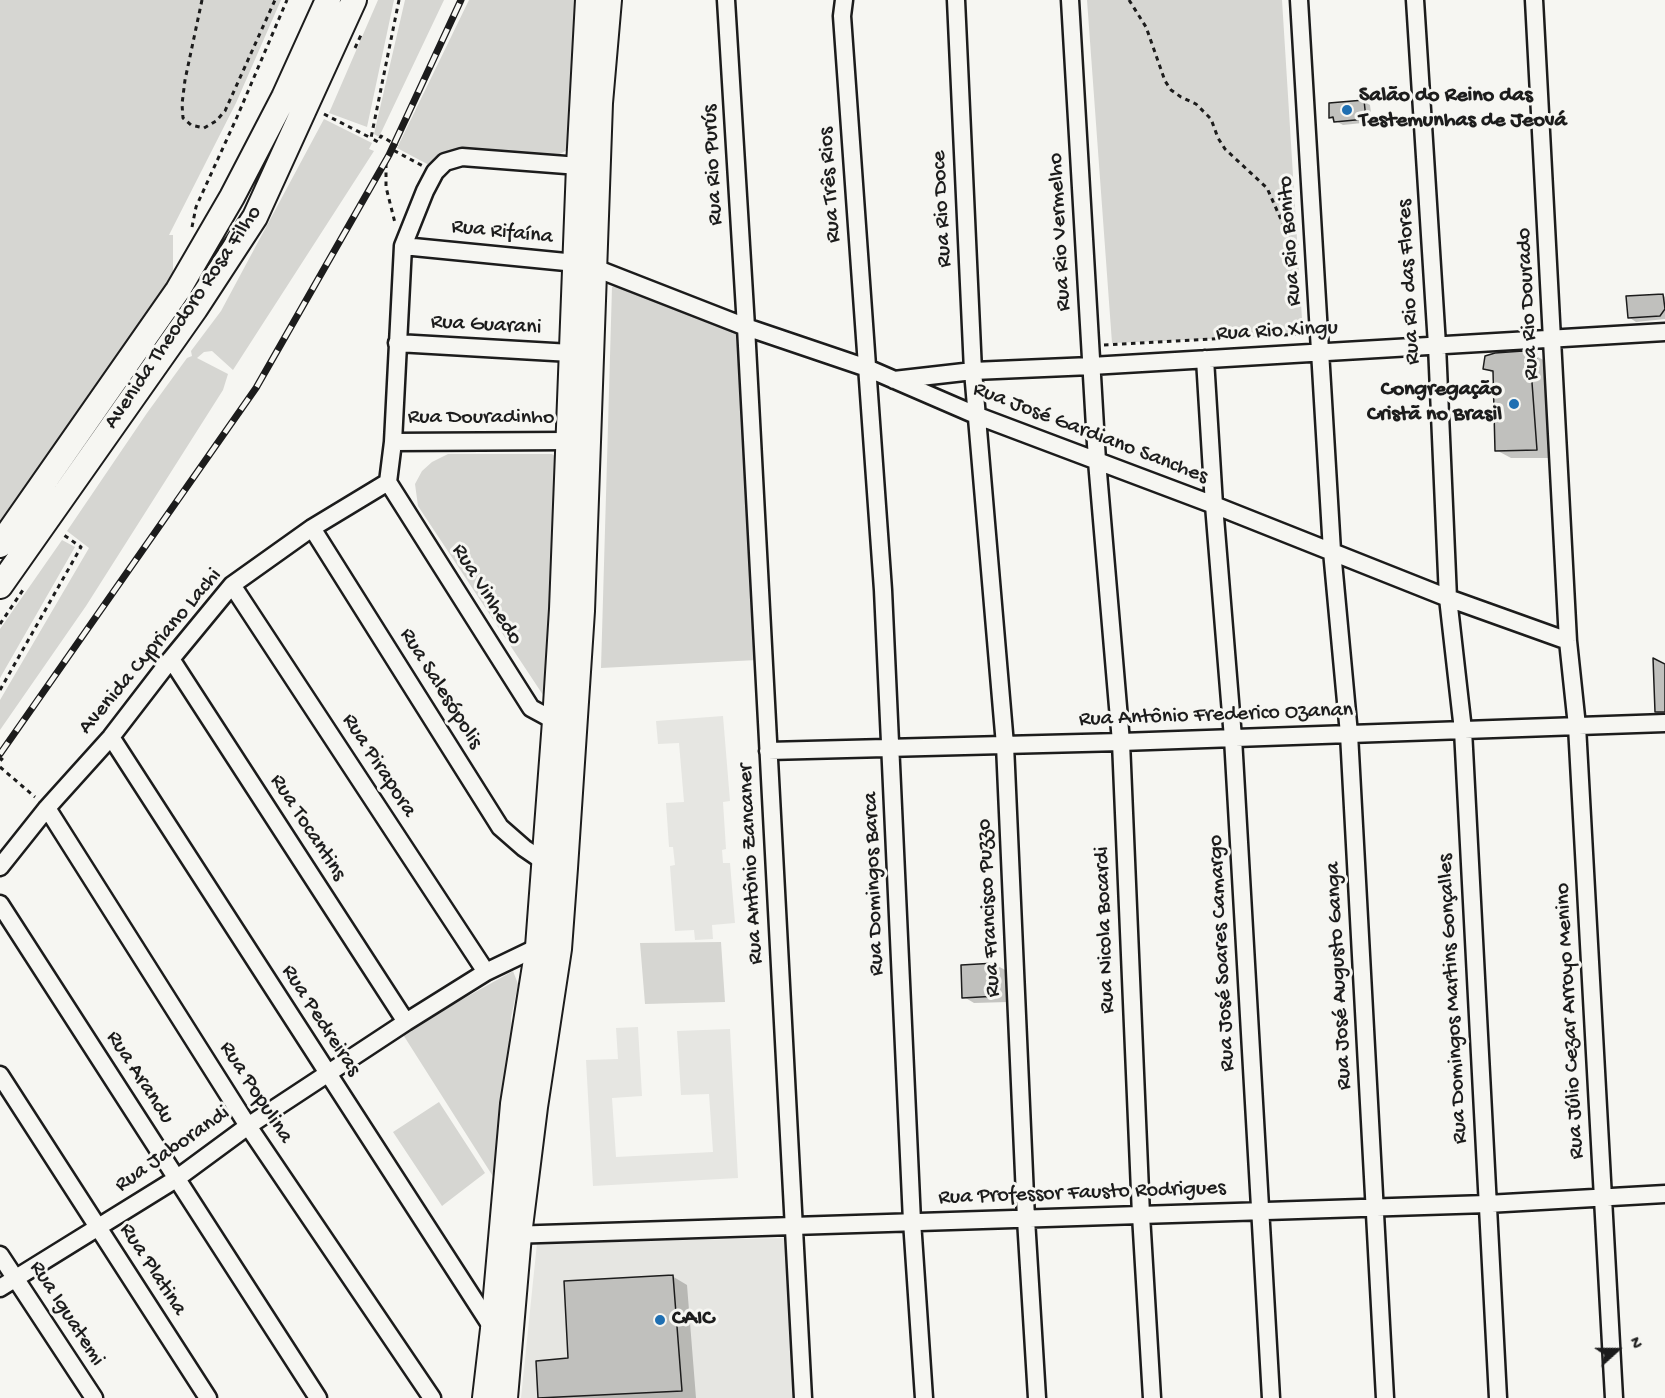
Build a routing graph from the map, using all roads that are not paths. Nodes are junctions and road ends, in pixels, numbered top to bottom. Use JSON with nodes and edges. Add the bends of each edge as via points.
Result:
{"nodes":[{"id":1,"x":327,"y":0,"type":"edge"},
{"id":2,"x":354,"y":0,"type":"edge"},
{"id":3,"x":588,"y":0,"type":"edge"},
{"id":4,"x":609,"y":0,"type":"edge"},
{"id":5,"x":726,"y":0,"type":"edge"},
{"id":6,"x":844,"y":0,"type":"edge"},
{"id":7,"x":956,"y":0,"type":"edge"},
{"id":8,"x":1070,"y":0,"type":"edge"},
{"id":9,"x":1299,"y":0,"type":"edge"},
{"id":10,"x":1415,"y":0,"type":"edge"},
{"id":11,"x":1534,"y":0,"type":"edge"},
{"id":12,"x":579,"y":166,"type":"junction"},
{"id":13,"x":404,"y":246,"type":"junction"},
{"id":14,"x":586,"y":265,"type":"junction"},
{"id":15,"x":746,"y":327,"type":"junction"},
{"id":16,"x":1665,"y":332,"type":"edge"},
{"id":17,"x":1553,"y":339,"type":"junction"},
{"id":18,"x":397,"y":343,"type":"junction"},
{"id":19,"x":1437,"y":345,"type":"junction"},
{"id":20,"x":1321,"y":352,"type":"junction"},
{"id":21,"x":571,"y":353,"type":"junction"},
{"id":22,"x":1205,"y":359,"type":"junction"},
{"id":23,"x":1091,"y":366,"type":"junction"},
{"id":24,"x":867,"y":368,"type":"junction"},
{"id":25,"x":973,"y":371,"type":"junction"},
{"id":26,"x":892,"y":380,"type":"junction"},
{"id":27,"x":978,"y":416,"type":"junction"},
{"id":28,"x":569,"y":441,"type":"junction"},
{"id":29,"x":393,"y":442,"type":"junction"},
{"id":30,"x":75,"y":460,"type":"junction"},
{"id":31,"x":1097,"y":461,"type":"junction"},
{"id":32,"x":388,"y":482,"type":"junction"},
{"id":33,"x":1214,"y":505,"type":"junction"},
{"id":34,"x":312,"y":528,"type":"junction"},
{"id":35,"x":0,"y":545,"type":"edge"},
{"id":36,"x":1332,"y":551,"type":"junction"},
{"id":37,"x":232,"y":585,"type":"junction"},
{"id":38,"x":0,"y":586,"type":"edge"},
{"id":39,"x":1448,"y":598,"type":"junction"},
{"id":40,"x":572,"y":610,"type":"junction"},
{"id":41,"x":1568,"y":641,"type":"junction"},
{"id":42,"x":171,"y":658,"type":"junction"},
{"id":43,"x":555,"y":721,"type":"junction"},
{"id":44,"x":1665,"y":723,"type":"edge"},
{"id":45,"x":1577,"y":726,"type":"junction"},
{"id":46,"x":1463,"y":730,"type":"junction"},
{"id":47,"x":1349,"y":734,"type":"junction"},
{"id":48,"x":111,"y":737,"type":"junction"},
{"id":49,"x":1233,"y":738,"type":"junction"},
{"id":50,"x":1120,"y":742,"type":"junction"},
{"id":51,"x":1005,"y":745,"type":"junction"},
{"id":52,"x":892,"y":748,"type":"junction"},
{"id":53,"x":768,"y":751,"type":"junction"},
{"id":54,"x":47,"y":808,"type":"junction"},
{"id":55,"x":543,"y":861,"type":"junction"},
{"id":56,"x":0,"y":867,"type":"edge"},
{"id":57,"x":0,"y":904,"type":"edge"},
{"id":58,"x":548,"y":948,"type":"junction"},
{"id":59,"x":486,"y":972,"type":"junction"},
{"id":60,"x":406,"y":1022,"type":"junction"},
{"id":61,"x":326,"y":1073,"type":"junction"},
{"id":62,"x":0,"y":1075,"type":"edge"},
{"id":63,"x":248,"y":1125,"type":"junction"},
{"id":64,"x":176,"y":1179,"type":"junction"},
{"id":65,"x":1665,"y":1194,"type":"edge"},
{"id":66,"x":1603,"y":1197,"type":"junction"},
{"id":67,"x":1487,"y":1204,"type":"junction"},
{"id":68,"x":1376,"y":1207,"type":"junction"},
{"id":69,"x":1261,"y":1210,"type":"junction"},
{"id":70,"x":1141,"y":1215,"type":"junction"},
{"id":71,"x":1026,"y":1219,"type":"junction"},
{"id":72,"x":912,"y":1221,"type":"junction"},
{"id":73,"x":794,"y":1226,"type":"junction"},
{"id":74,"x":98,"y":1228,"type":"junction"},
{"id":75,"x":510,"y":1235,"type":"junction"},
{"id":76,"x":0,"y":1255,"type":"edge"},
{"id":77,"x":15,"y":1279,"type":"junction"},
{"id":78,"x":0,"y":1288,"type":"edge"},
{"id":79,"x":493,"y":1329,"type":"junction"},
{"id":80,"x":94,"y":1398,"type":"edge"},
{"id":81,"x":208,"y":1398,"type":"edge"},
{"id":82,"x":318,"y":1398,"type":"edge"},
{"id":83,"x":432,"y":1398,"type":"edge"},
{"id":84,"x":485,"y":1398,"type":"edge"},
{"id":85,"x":506,"y":1398,"type":"edge"},
{"id":86,"x":803,"y":1398,"type":"edge"},
{"id":87,"x":924,"y":1398,"type":"edge"},
{"id":88,"x":1037,"y":1398,"type":"edge"},
{"id":89,"x":1152,"y":1398,"type":"edge"},
{"id":90,"x":1271,"y":1398,"type":"edge"},
{"id":91,"x":1385,"y":1398,"type":"edge"},
{"id":92,"x":1498,"y":1398,"type":"edge"},
{"id":93,"x":1614,"y":1398,"type":"edge"}],
"edges":[{"from":1,"to":30,"type":"main road","name":"Avenida Theodoro Rosa Filho","via":[[284,97],[232,197]]},
{"from":2,"to":30,"type":"main road","name":"Avenida Theodoro Rosa Filho","via":[[255,217],[195,309]]},
{"from":3,"to":12,"type":"main road"},
{"from":4,"to":14,"type":"main road"},
{"from":5,"to":15,"type":"street","name":"Rua Rio Purús"},
{"from":6,"to":24,"type":"street","name":"Rua Três Rios"},
{"from":7,"to":25,"type":"street","name":"Rua Rio Doce"},
{"from":8,"to":23,"type":"street","name":"Rua Rio Vermelho"},
{"from":9,"to":20,"type":"street","name":"Rua Rio Bonito"},
{"from":10,"to":19,"type":"street","name":"Rua Rio das Flores"},
{"from":11,"to":17,"type":"street","name":"Rua Rio Dourado"},
{"from":12,"to":13,"type":"street","via":[[462,157],[440,167],[425,191]]},
{"from":12,"to":14,"type":"main road"},
{"from":13,"to":14,"type":"street","name":"Rua Rifaína"},
{"from":13,"to":18,"type":"street"},
{"from":14,"to":15,"type":"street","name":"Rua José Gardiano Sanches"},
{"from":14,"to":21,"type":"main road"},
{"from":14,"to":40,"type":"main road"},
{"from":15,"to":24,"type":"street","name":"Rua José Gardiano Sanches"},
{"from":15,"to":53,"type":"street","name":"Rua Antônio Zancaner"},
{"from":16,"to":17,"type":"street","name":"Rua Rio Xingu"},
{"from":17,"to":19,"type":"street","name":"Rua Rio Xingu"},
{"from":17,"to":41,"type":"street","name":"Rua Rio Dourado"},
{"from":18,"to":21,"type":"street","name":"Rua Guarani"},
{"from":18,"to":29,"type":"street"},
{"from":19,"to":20,"type":"street","name":"Rua Rio Xingu"},
{"from":19,"to":39,"type":"street","name":"Rua Rio das Flores"},
{"from":20,"to":22,"type":"street","name":"Rua Rio Xingu"},
{"from":20,"to":36,"type":"street","name":"Rua Rio Bonito"},
{"from":21,"to":28,"type":"main road"},
{"from":22,"to":23,"type":"street","name":"Rua Rio Xingu"},
{"from":22,"to":33,"type":"street","name":"Rua José Soares Camargo"},
{"from":23,"to":25,"type":"street","name":"Rua Rio Xingu"},
{"from":23,"to":31,"type":"street","name":"Rua Rio Vermelho"},
{"from":24,"to":26,"type":"street","name":"Rua José Gardiano Sanches"},
{"from":24,"to":52,"type":"street","name":"Rua Domingos Barca"},
{"from":25,"to":26,"type":"street","name":"Rua Rio Xingu"},
{"from":25,"to":27,"type":"street","name":"Rua Rio Doce"},
{"from":26,"to":27,"type":"street","name":"Rua José Gardiano Sanches"},
{"from":27,"to":31,"type":"street","name":"Rua José Gardiano Sanches"},
{"from":27,"to":51,"type":"street","name":"Rua Francisco Puzzo"},
{"from":28,"to":29,"type":"street","name":"Rua Douradinho"},
{"from":28,"to":40,"type":"main road"},
{"from":29,"to":32,"type":"street"},
{"from":30,"to":35,"type":"main road","name":"Avenida Theodoro Rosa Filho"},
{"from":30,"to":38,"type":"main road","name":"Avenida Theodoro Rosa Filho"},
{"from":31,"to":33,"type":"street","name":"Rua José Gardiano Sanches"},
{"from":31,"to":50,"type":"street","name":"Rua Nicola Bocardi"},
{"from":32,"to":34,"type":"street","name":"Avenida Cypriano Lachi"},
{"from":32,"to":43,"type":"street","name":"Rua Vinhedo","via":[[531,708]]},
{"from":33,"to":36,"type":"street","name":"Rua José Gardiano Sanches"},
{"from":33,"to":49,"type":"street","name":"Rua José Soares Camargo"},
{"from":34,"to":37,"type":"street","name":"Avenida Cypriano Lachi"},
{"from":34,"to":55,"type":"street","name":"Rua Salesópolis","via":[[500,827]]},
{"from":36,"to":39,"type":"street","name":"Rua José Gardiano Sanches"},
{"from":36,"to":47,"type":"street","name":"Rua José Augusto Ganga"},
{"from":37,"to":42,"type":"street","name":"Avenida Cypriano Lachi"},
{"from":37,"to":59,"type":"street","name":"Rua Pirapora"},
{"from":39,"to":41,"type":"street","name":"Rua José Gardiano Sanches"},
{"from":39,"to":46,"type":"street","name":"Rua Domingos Martins Gonçalles"},
{"from":40,"to":43,"type":"main road"},
{"from":40,"to":58,"type":"main road"},
{"from":41,"to":45,"type":"street","name":"Rua Júlio Cezar Arroyo Menino"},
{"from":42,"to":48,"type":"street","name":"Avenida Cypriano Lachi"},
{"from":42,"to":60,"type":"street","name":"Rua Tocantins"},
{"from":43,"to":55,"type":"main road"},
{"from":44,"to":45,"type":"street","name":"Rua Antônio Frederico Ozanan"},
{"from":45,"to":46,"type":"street","name":"Rua Antônio Frederico Ozanan"},
{"from":45,"to":66,"type":"street","name":"Rua Júlio Cezar Arroyo Menino"},
{"from":46,"to":47,"type":"street","name":"Rua Antônio Frederico Ozanan"},
{"from":46,"to":67,"type":"street","name":"Rua Domingos Martins Gonçalles"},
{"from":47,"to":49,"type":"street","name":"Rua Antônio Frederico Ozanan"},
{"from":47,"to":68,"type":"street","name":"Rua José Augusto Ganga"},
{"from":48,"to":54,"type":"street","name":"Avenida Cypriano Lachi"},
{"from":48,"to":61,"type":"street","name":"Rua Pedreiras"},
{"from":49,"to":50,"type":"street","name":"Rua Antônio Frederico Ozanan"},
{"from":49,"to":69,"type":"street","name":"Rua José Soares Camargo"},
{"from":50,"to":51,"type":"street","name":"Rua Antônio Frederico Ozanan"},
{"from":50,"to":70,"type":"street","name":"Rua Nicola Bocardi"},
{"from":51,"to":52,"type":"street","name":"Rua Antônio Frederico Ozanan"},
{"from":51,"to":71,"type":"street","name":"Rua Francisco Puzzo"},
{"from":52,"to":53,"type":"street","name":"Rua Antônio Frederico Ozanan"},
{"from":52,"to":72,"type":"street","name":"Rua Domingos Barca"},
{"from":53,"to":73,"type":"street","name":"Rua Antônio Zancaner"},
{"from":54,"to":56,"type":"street","name":"Avenida Cypriano Lachi"},
{"from":54,"to":63,"type":"street","name":"Rua Populina"},
{"from":55,"to":58,"type":"main road"},
{"from":57,"to":64,"type":"street","name":"Rua Arandu"},
{"from":58,"to":59,"type":"street","name":"Rua Jaborandi"},
{"from":58,"to":75,"type":"main road","via":[[513,1104]]},
{"from":59,"to":60,"type":"street","name":"Rua Jaborandi"},
{"from":60,"to":61,"type":"street","name":"Rua Jaborandi"},
{"from":61,"to":63,"type":"street","name":"Rua Jaborandi"},
{"from":61,"to":79,"type":"street","name":"Rua Pedreiras"},
{"from":62,"to":74,"type":"street","name":"Rua Platina"},
{"from":63,"to":64,"type":"street","name":"Rua Jaborandi"},
{"from":63,"to":83,"type":"street","name":"Rua Populina"},
{"from":64,"to":74,"type":"street","name":"Rua Jaborandi"},
{"from":64,"to":82,"type":"street","name":"Rua Arandu"},
{"from":65,"to":66,"type":"street","name":"Rua Professor Fausto Rodrigues"},
{"from":66,"to":67,"type":"street","name":"Rua Professor Fausto Rodrigues"},
{"from":66,"to":93,"type":"street","name":"Rua Júlio Cezar Arroyo Menino"},
{"from":67,"to":68,"type":"street","name":"Rua Professor Fausto Rodrigues"},
{"from":67,"to":92,"type":"street","name":"Rua Domingos Martins Gonçalles"},
{"from":68,"to":69,"type":"street","name":"Rua Professor Fausto Rodrigues"},
{"from":68,"to":91,"type":"street","name":"Rua José Augusto Ganga"},
{"from":69,"to":70,"type":"street","name":"Rua Professor Fausto Rodrigues"},
{"from":69,"to":90,"type":"street","name":"Rua José Soares Camargo"},
{"from":70,"to":71,"type":"street","name":"Rua Professor Fausto Rodrigues"},
{"from":70,"to":89,"type":"street","name":"Rua Nicola Bocardi"},
{"from":71,"to":72,"type":"street","name":"Rua Professor Fausto Rodrigues"},
{"from":71,"to":88,"type":"street","name":"Rua Francisco Puzzo"},
{"from":72,"to":73,"type":"street","name":"Rua Professor Fausto Rodrigues"},
{"from":72,"to":87,"type":"street","name":"Rua Domingos Barca"},
{"from":73,"to":75,"type":"street","name":"Rua Professor Fausto Rodrigues"},
{"from":73,"to":86,"type":"street","name":"Rua Antônio Zancaner"},
{"from":74,"to":77,"type":"street","name":"Rua Jaborandi"},
{"from":74,"to":81,"type":"street","name":"Rua Platina"},
{"from":75,"to":79,"type":"main road"},
{"from":75,"to":85,"type":"main road"},
{"from":76,"to":77,"type":"street","name":"Rua Iguatemi"},
{"from":77,"to":78,"type":"street","name":"Rua Jaborandi"},
{"from":77,"to":80,"type":"street","name":"Rua Iguatemi"},
{"from":79,"to":84,"type":"main road"}]}
